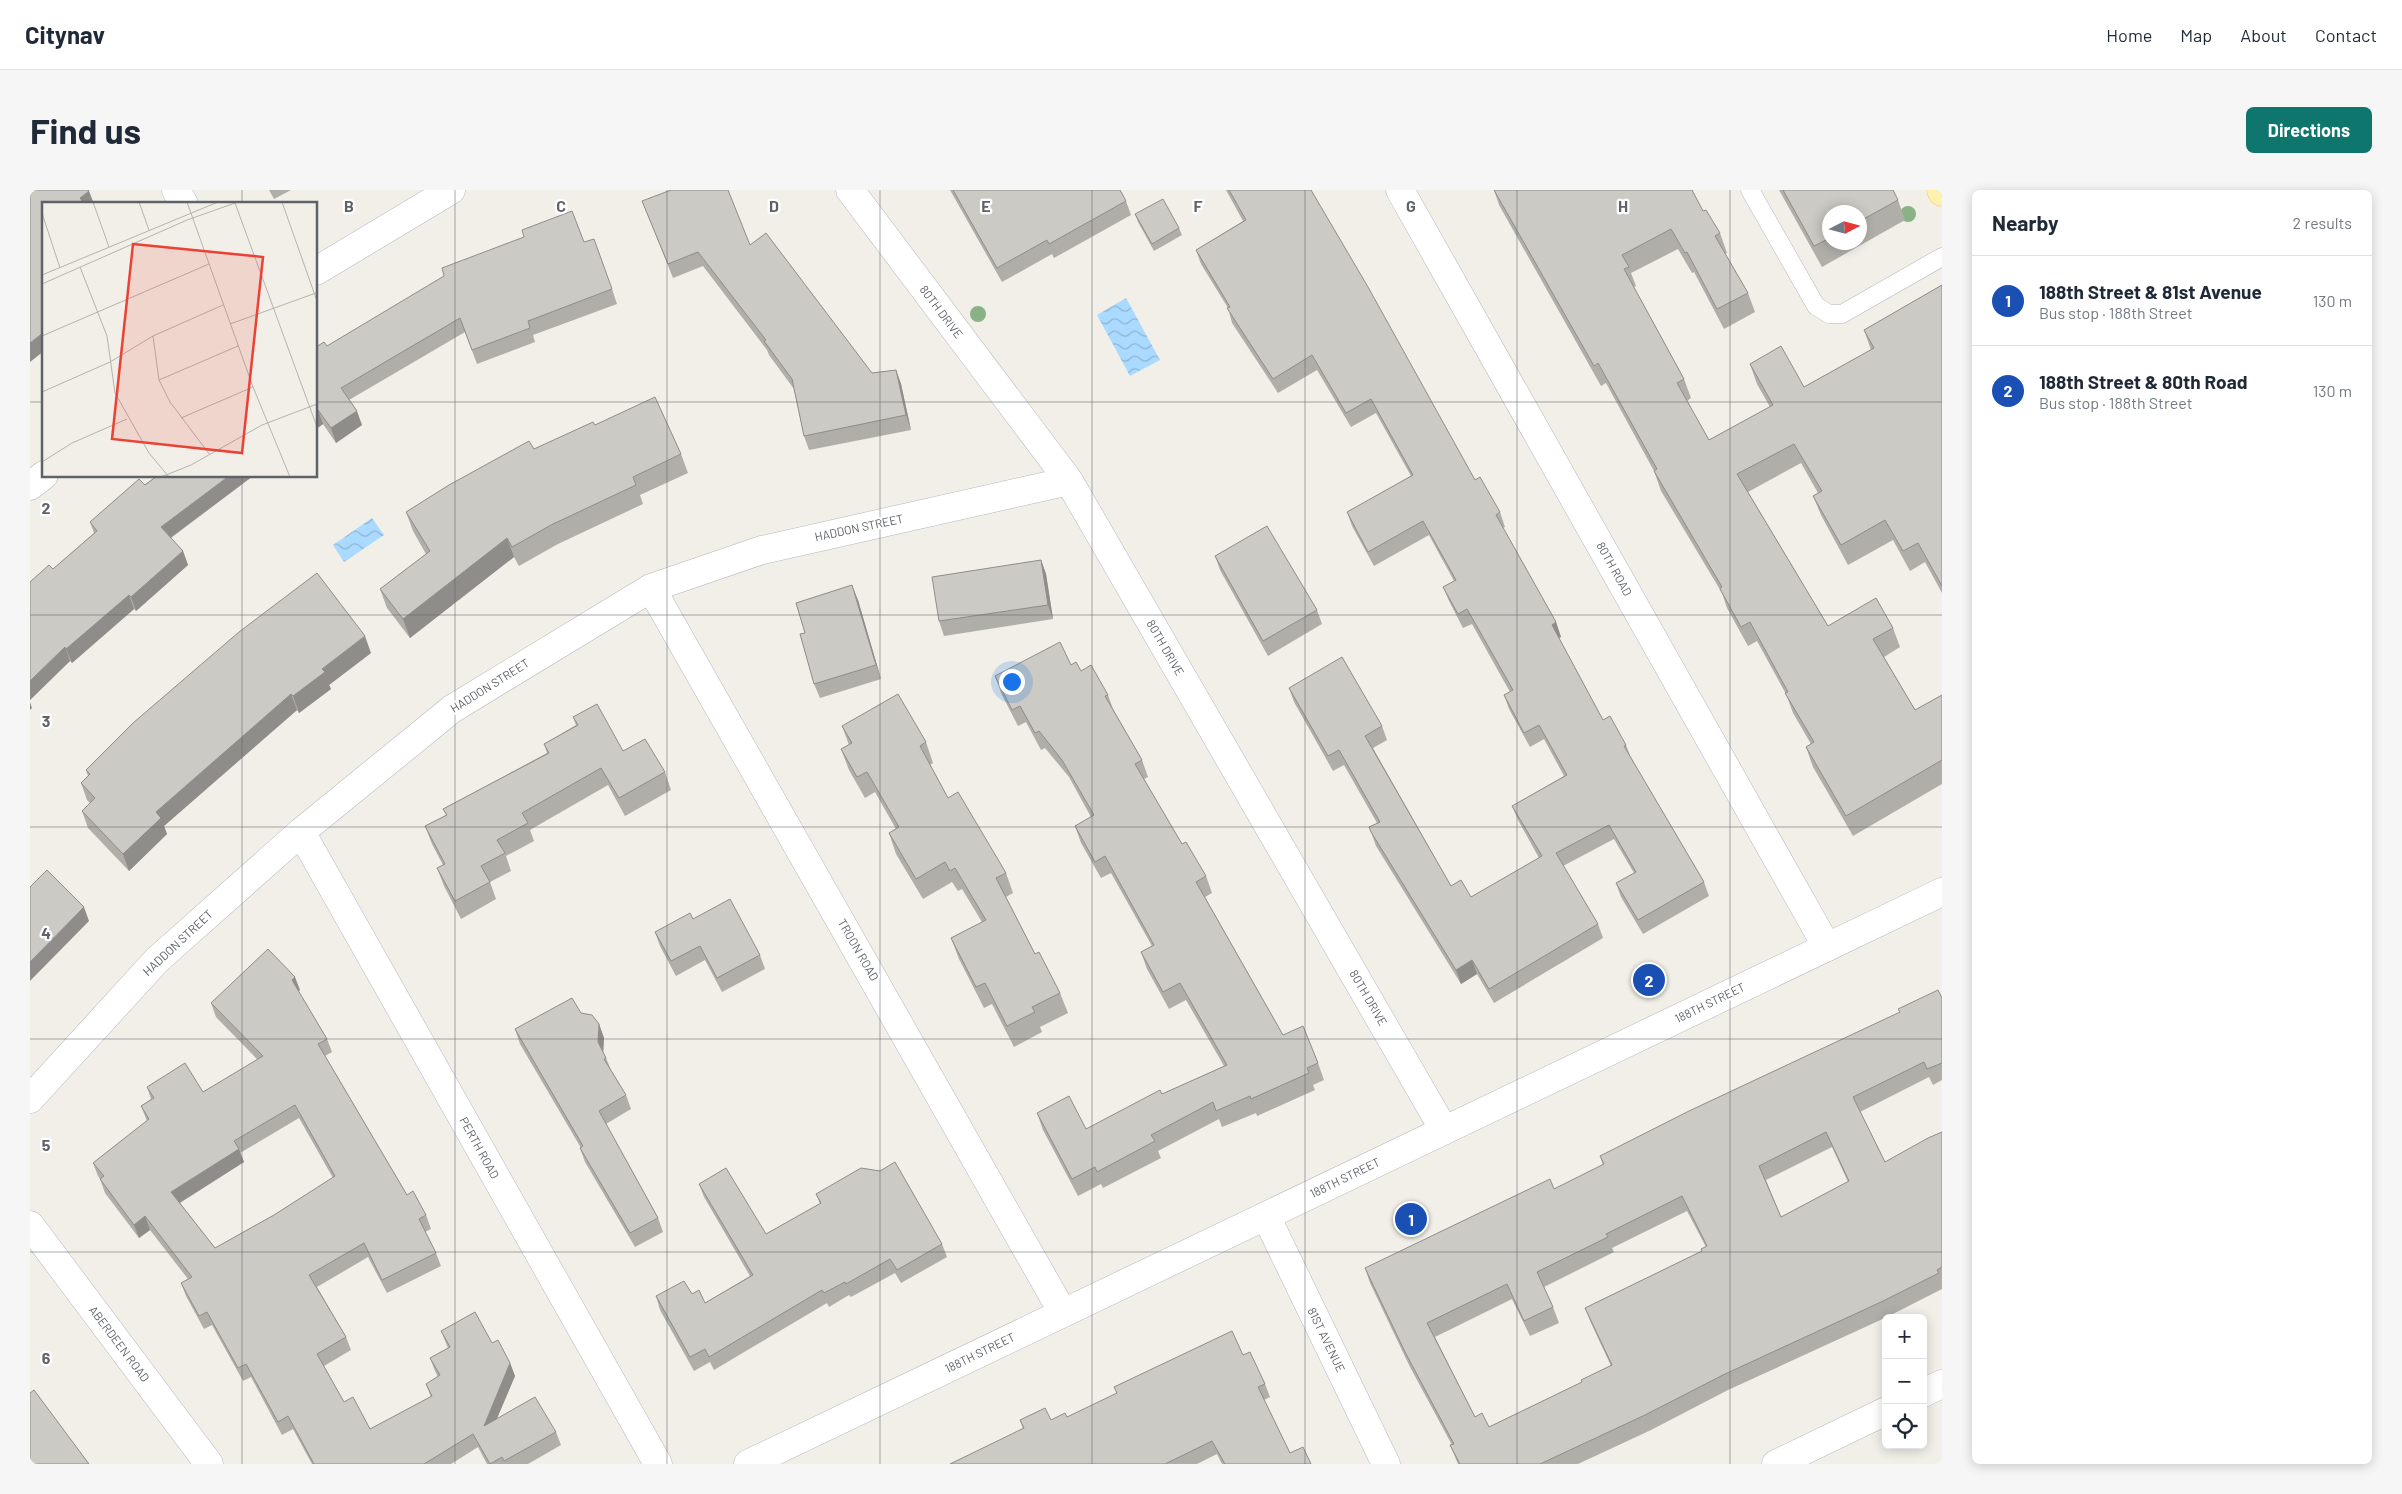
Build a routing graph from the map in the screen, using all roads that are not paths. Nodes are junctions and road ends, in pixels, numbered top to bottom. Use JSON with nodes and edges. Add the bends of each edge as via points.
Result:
{"nodes":[{"id":1,"x":176,"y":190,"type":"edge"},
{"id":2,"x":451,"y":190,"type":"edge"},
{"id":3,"x":850,"y":190,"type":"edge"},
{"id":4,"x":1400,"y":190,"type":"edge"},
{"id":5,"x":1750,"y":190,"type":"edge"},
{"id":6,"x":183,"y":202,"type":"edge"},
{"id":7,"x":1942,"y":257,"type":"edge"},
{"id":8,"x":318,"y":270,"type":"edge"},
{"id":9,"x":42,"y":477,"type":"edge"},
{"id":10,"x":1068,"y":481,"type":"junction"},
{"id":11,"x":30,"y":486,"type":"edge"},
{"id":12,"x":652,"y":588,"type":"junction"},
{"id":13,"x":301,"y":832,"type":"junction"},
{"id":14,"x":1942,"y":892,"type":"edge"},
{"id":15,"x":1827,"y":947,"type":"junction"},
{"id":16,"x":30,"y":1099,"type":"edge"},
{"id":17,"x":1444,"y":1130,"type":"junction"},
{"id":18,"x":1266,"y":1216,"type":"junction"},
{"id":19,"x":30,"y":1225,"type":"edge"},
{"id":20,"x":1063,"y":1313,"type":"junction"},
{"id":21,"x":1942,"y":1384,"type":"edge"},
{"id":22,"x":1927,"y":1391,"type":"edge"},
{"id":23,"x":1882,"y":1413,"type":"edge"},
{"id":24,"x":209,"y":1464,"type":"edge"},
{"id":25,"x":658,"y":1464,"type":"edge"},
{"id":26,"x":748,"y":1464,"type":"edge"},
{"id":27,"x":1386,"y":1464,"type":"edge"},
{"id":28,"x":1776,"y":1464,"type":"edge"}],
"edges":[{"from":1,"to":6,"type":"street"},
{"from":2,"to":8,"type":"street"},
{"from":3,"to":10,"type":"street","name":"80TH DRIVE"},
{"from":4,"to":15,"type":"street","name":"80TH ROAD"},
{"from":5,"to":7,"type":"lane","via":[[1816,306],[1829,314],[1842,314]]},
{"from":9,"to":11,"type":"street"},
{"from":10,"to":12,"type":"street","name":"HADDON STREET","via":[[762,550]]},
{"from":10,"to":17,"type":"street","name":"80TH DRIVE"},
{"from":12,"to":13,"type":"street","name":"HADDON STREET","via":[[452,709]]},
{"from":12,"to":20,"type":"street","name":"TROON ROAD"},
{"from":13,"to":16,"type":"street","name":"HADDON STREET","via":[[157,960]]},
{"from":13,"to":25,"type":"street","name":"PERTH ROAD"},
{"from":14,"to":15,"type":"street","name":"188TH STREET"},
{"from":15,"to":17,"type":"street","name":"188TH STREET"},
{"from":17,"to":18,"type":"street","name":"188TH STREET"},
{"from":18,"to":20,"type":"street","name":"188TH STREET"},
{"from":18,"to":27,"type":"street","name":"81ST AVENUE"},
{"from":19,"to":24,"type":"street","name":"ABERDEEN ROAD"},
{"from":20,"to":26,"type":"street","name":"188TH STREET"},
{"from":21,"to":22,"type":"street"},
{"from":23,"to":28,"type":"street"}]}
